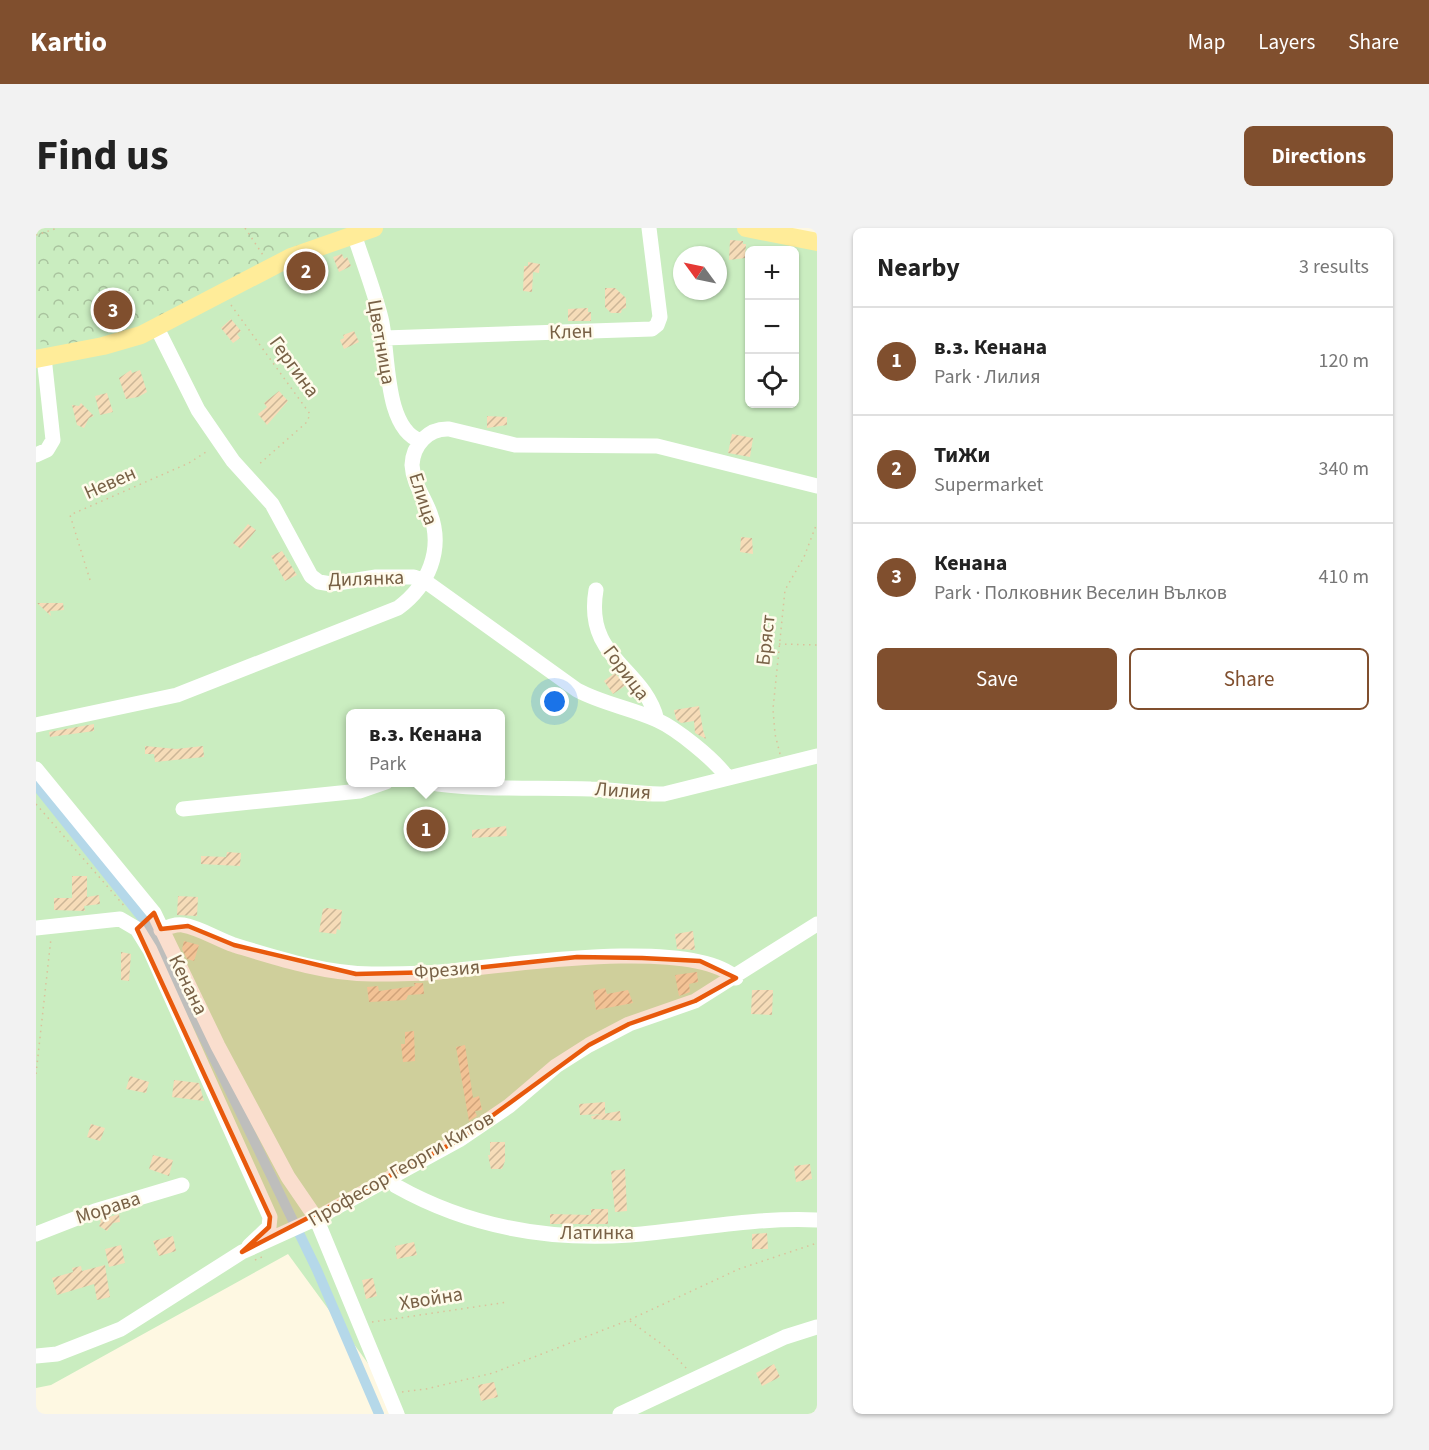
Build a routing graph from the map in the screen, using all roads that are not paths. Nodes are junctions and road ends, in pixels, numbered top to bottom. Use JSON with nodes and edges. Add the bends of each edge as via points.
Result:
{"nodes":[{"id":1,"x":374,"y":228,"type":"edge"},
{"id":2,"x":649,"y":228,"type":"edge"},
{"id":3,"x":746,"y":228,"type":"edge"},
{"id":4,"x":354,"y":234,"type":"junction"},
{"id":5,"x":817,"y":242,"type":"edge"},
{"id":6,"x":157,"y":328,"type":"junction"},
{"id":7,"x":384,"y":338,"type":"junction"},
{"id":8,"x":40,"y":358,"type":"edge"},
{"id":9,"x":421,"y":441,"type":"junction"},
{"id":10,"x":36,"y":454,"type":"edge"},
{"id":11,"x":817,"y":486,"type":"edge"},
{"id":12,"x":424,"y":580,"type":"junction"},
{"id":13,"x":596,"y":590,"type":"dead end"},
{"id":14,"x":657,"y":720,"type":"junction"},
{"id":15,"x":36,"y":725,"type":"edge"},
{"id":16,"x":817,"y":756,"type":"edge"},
{"id":17,"x":36,"y":769,"type":"edge"},
{"id":18,"x":727,"y":777,"type":"junction"},
{"id":19,"x":373,"y":787,"type":"edge"},
{"id":20,"x":455,"y":787,"type":"edge"},
{"id":21,"x":183,"y":809,"type":"dead end"},
{"id":22,"x":154,"y":913,"type":"junction"},
{"id":23,"x":817,"y":924,"type":"edge"},
{"id":24,"x":36,"y":928,"type":"edge"},
{"id":25,"x":137,"y":929,"type":"junction"},
{"id":26,"x":161,"y":930,"type":"junction"},
{"id":27,"x":736,"y":978,"type":"junction"},
{"id":28,"x":391,"y":1177,"type":"junction"},
{"id":29,"x":182,"y":1185,"type":"dead end"},
{"id":30,"x":315,"y":1219,"type":"junction"},
{"id":31,"x":817,"y":1220,"type":"edge"},
{"id":32,"x":36,"y":1234,"type":"edge"},
{"id":33,"x":242,"y":1252,"type":"junction"},
{"id":34,"x":817,"y":1327,"type":"edge"},
{"id":35,"x":36,"y":1356,"type":"edge"},
{"id":36,"x":397,"y":1414,"type":"edge"},
{"id":37,"x":620,"y":1414,"type":"edge"}],
"edges":[{"from":1,"to":4,"type":"main road"},
{"from":2,"to":7,"type":"street","name":"Клен","via":[[660,317],[652,329]]},
{"from":3,"to":5,"type":"main road"},
{"from":4,"to":6,"type":"main road","via":[[271,267]]},
{"from":4,"to":7,"type":"street","name":"Цветница"},
{"from":6,"to":8,"type":"main road","via":[[116,343]]},
{"from":6,"to":12,"type":"street","name":"Дилянка","via":[[187,390],[220,442],[272,504],[308,573],[320,582],[337,584],[370,578]]},
{"from":7,"to":9,"type":"street","name":"Цветница","via":[[394,407],[405,428]]},
{"from":8,"to":10,"type":"street","via":[[53,440],[47,450]]},
{"from":9,"to":11,"type":"street","via":[[444,429],[515,445],[657,446]]},
{"from":9,"to":12,"type":"street","name":"Елица","via":[[413,454],[412,471],[430,514],[435,538],[432,562]]},
{"from":12,"to":14,"type":"street","name":"Дилянка","via":[[577,690]]},
{"from":12,"to":15,"type":"street","name":"Елица","via":[[412,598],[392,612],[185,692]]},
{"from":13,"to":14,"type":"street","name":"Горица","via":[[594,616],[602,642],[647,699]]},
{"from":14,"to":18,"type":"street","name":"Дилянка","via":[[716,764]]},
{"from":16,"to":18,"type":"street","name":"Лилия","via":[[749,775]]},
{"from":17,"to":22,"type":"street","name":"Кенана"},
{"from":18,"to":20,"type":"street","name":"Лилия","via":[[651,795],[619,789]]},
{"from":19,"to":21,"type":"street"},
{"from":22,"to":25,"type":"street"},
{"from":22,"to":26,"type":"street","name":"Кенана"},
{"from":23,"to":27,"type":"street","name":"Професор Георги Китов"},
{"from":24,"to":25,"type":"street","name":"Кенана","via":[[120,919]]},
{"from":25,"to":33,"type":"street","name":"Кенана","via":[[270,1217],[269,1227]]},
{"from":26,"to":27,"type":"street","name":"Фрезия","via":[[188,926],[234,945],[356,974],[438,972],[577,957],[700,961],[727,970]]},
{"from":26,"to":30,"type":"street","name":"Кенана","via":[[218,1046]]},
{"from":27,"to":28,"type":"street","name":"Професор Георги Китов","via":[[695,1001],[629,1024],[589,1045],[474,1131]]},
{"from":28,"to":30,"type":"street","name":"Професор Георги Китов"},
{"from":28,"to":31,"type":"street","name":"Латинка","via":[[396,1186],[414,1196],[465,1217],[543,1233],[628,1235],[744,1221]]},
{"from":29,"to":32,"type":"street","name":"Морава","via":[[95,1211]]},
{"from":30,"to":33,"type":"street","name":"Професор Георги Китов"},
{"from":30,"to":36,"type":"street","name":"Кенана"},
{"from":33,"to":35,"type":"street","name":"Професор Георги Китов","via":[[121,1329],[57,1354]]},
{"from":34,"to":37,"type":"street","via":[[786,1337]]}]}
